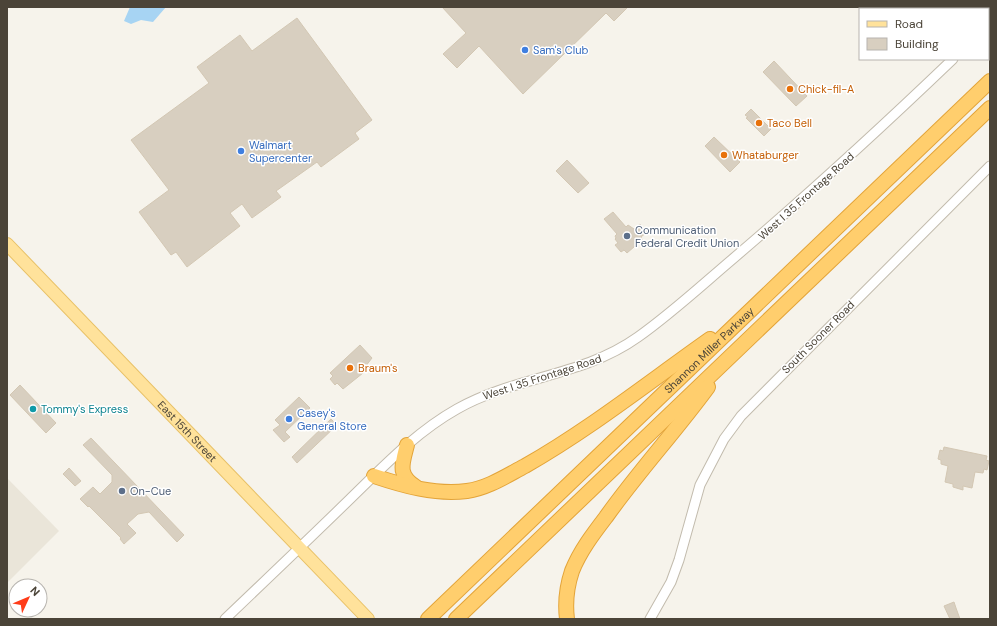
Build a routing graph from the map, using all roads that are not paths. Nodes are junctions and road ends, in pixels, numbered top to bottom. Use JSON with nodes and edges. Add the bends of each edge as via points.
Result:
{"nodes":[{"id":1,"x":952,"y":60,"type":"edge"},
{"id":2,"x":990,"y":81,"type":"edge"},
{"id":3,"x":990,"y":108,"type":"edge"},
{"id":4,"x":990,"y":166,"type":"edge"},
{"id":5,"x":7,"y":244,"type":"edge"},
{"id":6,"x":748,"y":312,"type":"junction"},
{"id":7,"x":731,"y":356,"type":"junction"},
{"id":8,"x":407,"y":445,"type":"junction"},
{"id":9,"x":374,"y":476,"type":"junction"},
{"id":10,"x":418,"y":488,"type":"junction"},
{"id":11,"x":299,"y":549,"type":"junction"},
{"id":12,"x":225,"y":619,"type":"edge"},
{"id":13,"x":368,"y":619,"type":"edge"},
{"id":14,"x":428,"y":619,"type":"edge"},
{"id":15,"x":456,"y":619,"type":"edge"},
{"id":16,"x":567,"y":619,"type":"edge"},
{"id":17,"x":650,"y":619,"type":"edge"}],
"edges":[{"from":1,"to":8,"type":"street","name":"West I 35 Frontage Road","via":[[792,210],[639,337],[598,360],[562,373],[521,382],[475,400],[446,415]]},
{"from":2,"to":6,"type":"highway","name":"Shannon Miller Parkway"},
{"from":3,"to":7,"type":"highway","name":"Shannon Miller Parkway"},
{"from":4,"to":17,"type":"street","name":"South Sooner Road","via":[[741,416],[724,439],[700,485],[671,582]]},
{"from":5,"to":11,"type":"main road","name":"East 15th Street"},
{"from":6,"to":10,"type":"highway","via":[[586,428],[501,479],[483,488],[467,491],[434,492]]},
{"from":6,"to":14,"type":"highway","name":"Shannon Miller Parkway"},
{"from":7,"to":15,"type":"highway","name":"Shannon Miller Parkway"},
{"from":7,"to":16,"type":"highway","via":[[586,544],[572,570],[567,588]]},
{"from":8,"to":9,"type":"street","name":"West I 35 Frontage Road"},
{"from":8,"to":10,"type":"highway","via":[[402,469],[404,478]]},
{"from":9,"to":10,"type":"highway"},
{"from":9,"to":11,"type":"street","name":"West I 35 Frontage Road"},
{"from":11,"to":12,"type":"street","name":"West I 35 Frontage Road"},
{"from":11,"to":13,"type":"main road","name":"East 15th Street"}]}
